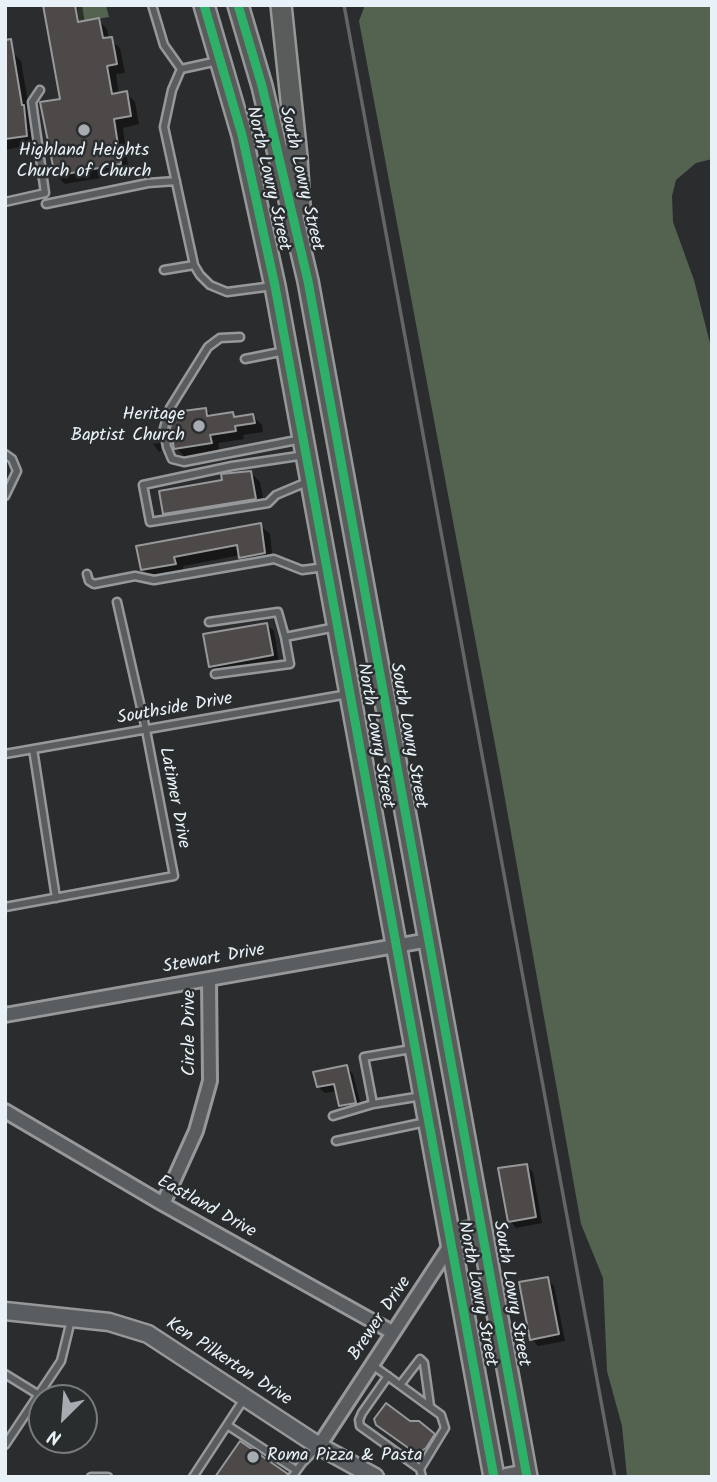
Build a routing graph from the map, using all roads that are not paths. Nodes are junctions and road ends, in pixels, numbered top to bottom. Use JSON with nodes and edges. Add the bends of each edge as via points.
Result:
{"nodes":[{"id":1,"x":152,"y":5,"type":"edge"},
{"id":2,"x":204,"y":5,"type":"edge"},
{"id":3,"x":238,"y":5,"type":"edge"},
{"id":4,"x":281,"y":5,"type":"edge"},
{"id":5,"x":220,"y":61,"type":"junction"},
{"id":6,"x":181,"y":69,"type":"junction"},
{"id":7,"x":40,"y":90,"type":"dead end"},
{"id":8,"x":176,"y":181,"type":"junction"},
{"id":9,"x":5,"y":202,"type":"edge"},
{"id":10,"x":46,"y":204,"type":"dead end"},
{"id":11,"x":303,"y":259,"type":"junction"},
{"id":12,"x":194,"y":265,"type":"junction"},
{"id":13,"x":163,"y":270,"type":"dead end"},
{"id":14,"x":307,"y":281,"type":"junction"},
{"id":15,"x":275,"y":286,"type":"junction"},
{"id":16,"x":240,"y":337,"type":"dead end"},
{"id":17,"x":287,"y":351,"type":"junction"},
{"id":18,"x":245,"y":359,"type":"dead end"},
{"id":19,"x":305,"y":447,"type":"junction"},
{"id":20,"x":5,"y":454,"type":"edge"},
{"id":21,"x":343,"y":476,"type":"junction"},
{"id":22,"x":311,"y":481,"type":"junction"},
{"id":23,"x":5,"y":496,"type":"edge"},
{"id":24,"x":327,"y":567,"type":"junction"},
{"id":25,"x":87,"y":574,"type":"dead end"},
{"id":26,"x":117,"y":603,"type":"dead end"},
{"id":27,"x":209,"y":622,"type":"dead end"},
{"id":28,"x":338,"y":626,"type":"junction"},
{"id":29,"x":285,"y":637,"type":"junction"},
{"id":30,"x":215,"y":674,"type":"dead end"},
{"id":31,"x":350,"y":694,"type":"junction"},
{"id":32,"x":146,"y":730,"type":"junction"},
{"id":33,"x":33,"y":749,"type":"junction"},
{"id":34,"x":5,"y":754,"type":"edge"},
{"id":35,"x":57,"y":898,"type":"junction"},
{"id":36,"x":5,"y":906,"type":"edge"},
{"id":37,"x":429,"y":940,"type":"junction"},
{"id":38,"x":396,"y":945,"type":"junction"},
{"id":39,"x":209,"y":979,"type":"junction"},
{"id":40,"x":5,"y":1015,"type":"edge"},
{"id":41,"x":415,"y":1049,"type":"junction"},
{"id":42,"x":424,"y":1096,"type":"junction"},
{"id":43,"x":373,"y":1104,"type":"junction"},
{"id":44,"x":5,"y":1111,"type":"edge"},
{"id":45,"x":333,"y":1116,"type":"dead end"},
{"id":46,"x":428,"y":1121,"type":"junction"},
{"id":47,"x":336,"y":1141,"type":"dead end"},
{"id":48,"x":163,"y":1204,"type":"junction"},
{"id":49,"x":481,"y":1226,"type":"junction"},
{"id":50,"x":451,"y":1247,"type":"junction"},
{"id":51,"x":5,"y":1311,"type":"edge"},
{"id":52,"x":71,"y":1318,"type":"junction"},
{"id":53,"x":392,"y":1332,"type":"junction"},
{"id":54,"x":371,"y":1364,"type":"junction"},
{"id":55,"x":5,"y":1374,"type":"edge"},
{"id":56,"x":388,"y":1376,"type":"junction"},
{"id":57,"x":46,"y":1384,"type":"edge"},
{"id":58,"x":400,"y":1385,"type":"junction"},
{"id":59,"x":28,"y":1388,"type":"edge"},
{"id":60,"x":245,"y":1397,"type":"junction"},
{"id":61,"x":430,"y":1407,"type":"junction"},
{"id":62,"x":28,"y":1412,"type":"edge"},
{"id":63,"x":227,"y":1425,"type":"junction"},
{"id":64,"x":5,"y":1446,"type":"edge"},
{"id":65,"x":319,"y":1446,"type":"junction"},
{"id":66,"x":420,"y":1469,"type":"junction"},
{"id":67,"x":294,"y":1474,"type":"edge"},
{"id":68,"x":527,"y":1475,"type":"edge"},
{"id":69,"x":91,"y":1477,"type":"edge"},
{"id":70,"x":108,"y":1477,"type":"edge"},
{"id":71,"x":193,"y":1477,"type":"edge"},
{"id":72,"x":376,"y":1477,"type":"edge"},
{"id":73,"x":422,"y":1477,"type":"edge"},
{"id":74,"x":494,"y":1477,"type":"edge"},
{"id":75,"x":506,"y":1477,"type":"edge"}],
"edges":[{"from":1,"to":6,"type":"lane","via":[[164,44]]},
{"from":2,"to":5,"type":"main road","name":"North Lowry Street"},
{"from":3,"to":11,"type":"main road","name":"South Lowry Street"},
{"from":4,"to":11,"type":"main road"},
{"from":5,"to":6,"type":"lane"},
{"from":5,"to":15,"type":"main road","name":"North Lowry Street","via":[[242,135]]},
{"from":6,"to":8,"type":"lane","via":[[164,127]]},
{"from":7,"to":9,"type":"lane","via":[[32,102],[45,193]]},
{"from":8,"to":10,"type":"lane"},
{"from":8,"to":12,"type":"lane"},
{"from":11,"to":14,"type":"main road","name":"South Lowry Street"},
{"from":12,"to":13,"type":"lane"},
{"from":12,"to":15,"type":"lane","via":[[210,285],[227,292]]},
{"from":14,"to":15,"type":"main road"},
{"from":14,"to":21,"type":"main road","name":"South Lowry Street"},
{"from":15,"to":17,"type":"main road","name":"North Lowry Street"},
{"from":16,"to":19,"type":"lane","via":[[220,338],[208,347],[170,408],[164,428],[172,459],[184,462]]},
{"from":17,"to":18,"type":"lane"},
{"from":17,"to":19,"type":"main road","name":"North Lowry Street"},
{"from":19,"to":22,"type":"main road","name":"North Lowry Street"},
{"from":19,"to":22,"type":"lane","via":[[143,485],[150,522],[268,503]]},
{"from":20,"to":23,"type":"lane","via":[[17,471]]},
{"from":21,"to":22,"type":"main road"},
{"from":21,"to":37,"type":"main road","name":"South Lowry Street"},
{"from":22,"to":24,"type":"main road","name":"North Lowry Street"},
{"from":24,"to":25,"type":"lane","via":[[302,570],[274,559],[154,580],[135,576],[94,584]]},
{"from":24,"to":28,"type":"main road","name":"North Lowry Street"},
{"from":26,"to":32,"type":"lane","name":"Latimer Drive"},
{"from":27,"to":29,"type":"lane","via":[[278,612]]},
{"from":28,"to":29,"type":"lane"},
{"from":28,"to":31,"type":"main road","name":"North Lowry Street"},
{"from":29,"to":30,"type":"lane","via":[[290,664]]},
{"from":31,"to":32,"type":"lane","name":"Southside Drive"},
{"from":31,"to":38,"type":"main road","name":"North Lowry Street"},
{"from":32,"to":33,"type":"lane","name":"Southside Drive"},
{"from":32,"to":35,"type":"lane","name":"Latimer Drive","via":[[174,876]]},
{"from":33,"to":34,"type":"lane","name":"Southside Drive"},
{"from":33,"to":35,"type":"lane"},
{"from":35,"to":36,"type":"lane"},
{"from":37,"to":38,"type":"street","name":"Stewart Drive"},
{"from":37,"to":49,"type":"main road","name":"South Lowry Street"},
{"from":38,"to":39,"type":"street","name":"Stewart Drive"},
{"from":38,"to":41,"type":"main road","name":"North Lowry Street"},
{"from":39,"to":40,"type":"street","name":"Stewart Drive"},
{"from":39,"to":48,"type":"street","name":"Circle Drive","via":[[210,1081],[196,1131]]},
{"from":41,"to":42,"type":"main road","name":"North Lowry Street"},
{"from":41,"to":43,"type":"lane","via":[[363,1057]]},
{"from":42,"to":43,"type":"lane"},
{"from":42,"to":46,"type":"main road","name":"North Lowry Street"},
{"from":43,"to":45,"type":"lane"},
{"from":44,"to":48,"type":"street","name":"Eastland Drive"},
{"from":46,"to":47,"type":"lane"},
{"from":46,"to":50,"type":"main road","name":"North Lowry Street"},
{"from":48,"to":53,"type":"street","name":"Eastland Drive"},
{"from":49,"to":50,"type":"street","name":"Brewer Drive","via":[[464,1229]]},
{"from":49,"to":68,"type":"main road","name":"South Lowry Street"},
{"from":50,"to":53,"type":"street","name":"Brewer Drive"},
{"from":50,"to":74,"type":"main road","name":"North Lowry Street"},
{"from":51,"to":52,"type":"street","name":"Ken Pilkerton Drive"},
{"from":52,"to":57,"type":"lane","via":[[61,1361]]},
{"from":52,"to":60,"type":"street","name":"Ken Pilkerton Drive","via":[[109,1322],[148,1334]]},
{"from":53,"to":54,"type":"street","name":"Brewer Drive"},
{"from":54,"to":56,"type":"lane"},
{"from":54,"to":65,"type":"street","name":"Brewer Drive"},
{"from":55,"to":59,"type":"lane"},
{"from":56,"to":58,"type":"lane"},
{"from":56,"to":66,"type":"lane","via":[[362,1413],[360,1426]]},
{"from":58,"to":61,"type":"lane"},
{"from":58,"to":61,"type":"lane","via":[[420,1359]]},
{"from":60,"to":63,"type":"lane"},
{"from":60,"to":65,"type":"street","name":"Ken Pilkerton Drive"},
{"from":61,"to":66,"type":"lane","via":[[441,1415],[445,1428]]},
{"from":62,"to":64,"type":"lane"},
{"from":63,"to":67,"type":"lane"},
{"from":63,"to":71,"type":"lane"},
{"from":65,"to":67,"type":"lane"},
{"from":65,"to":72,"type":"street","name":"Ken Pilkerton Drive"},
{"from":66,"to":73,"type":"lane"},
{"from":68,"to":75,"type":"street"},
{"from":69,"to":70,"type":"lane"}]}
